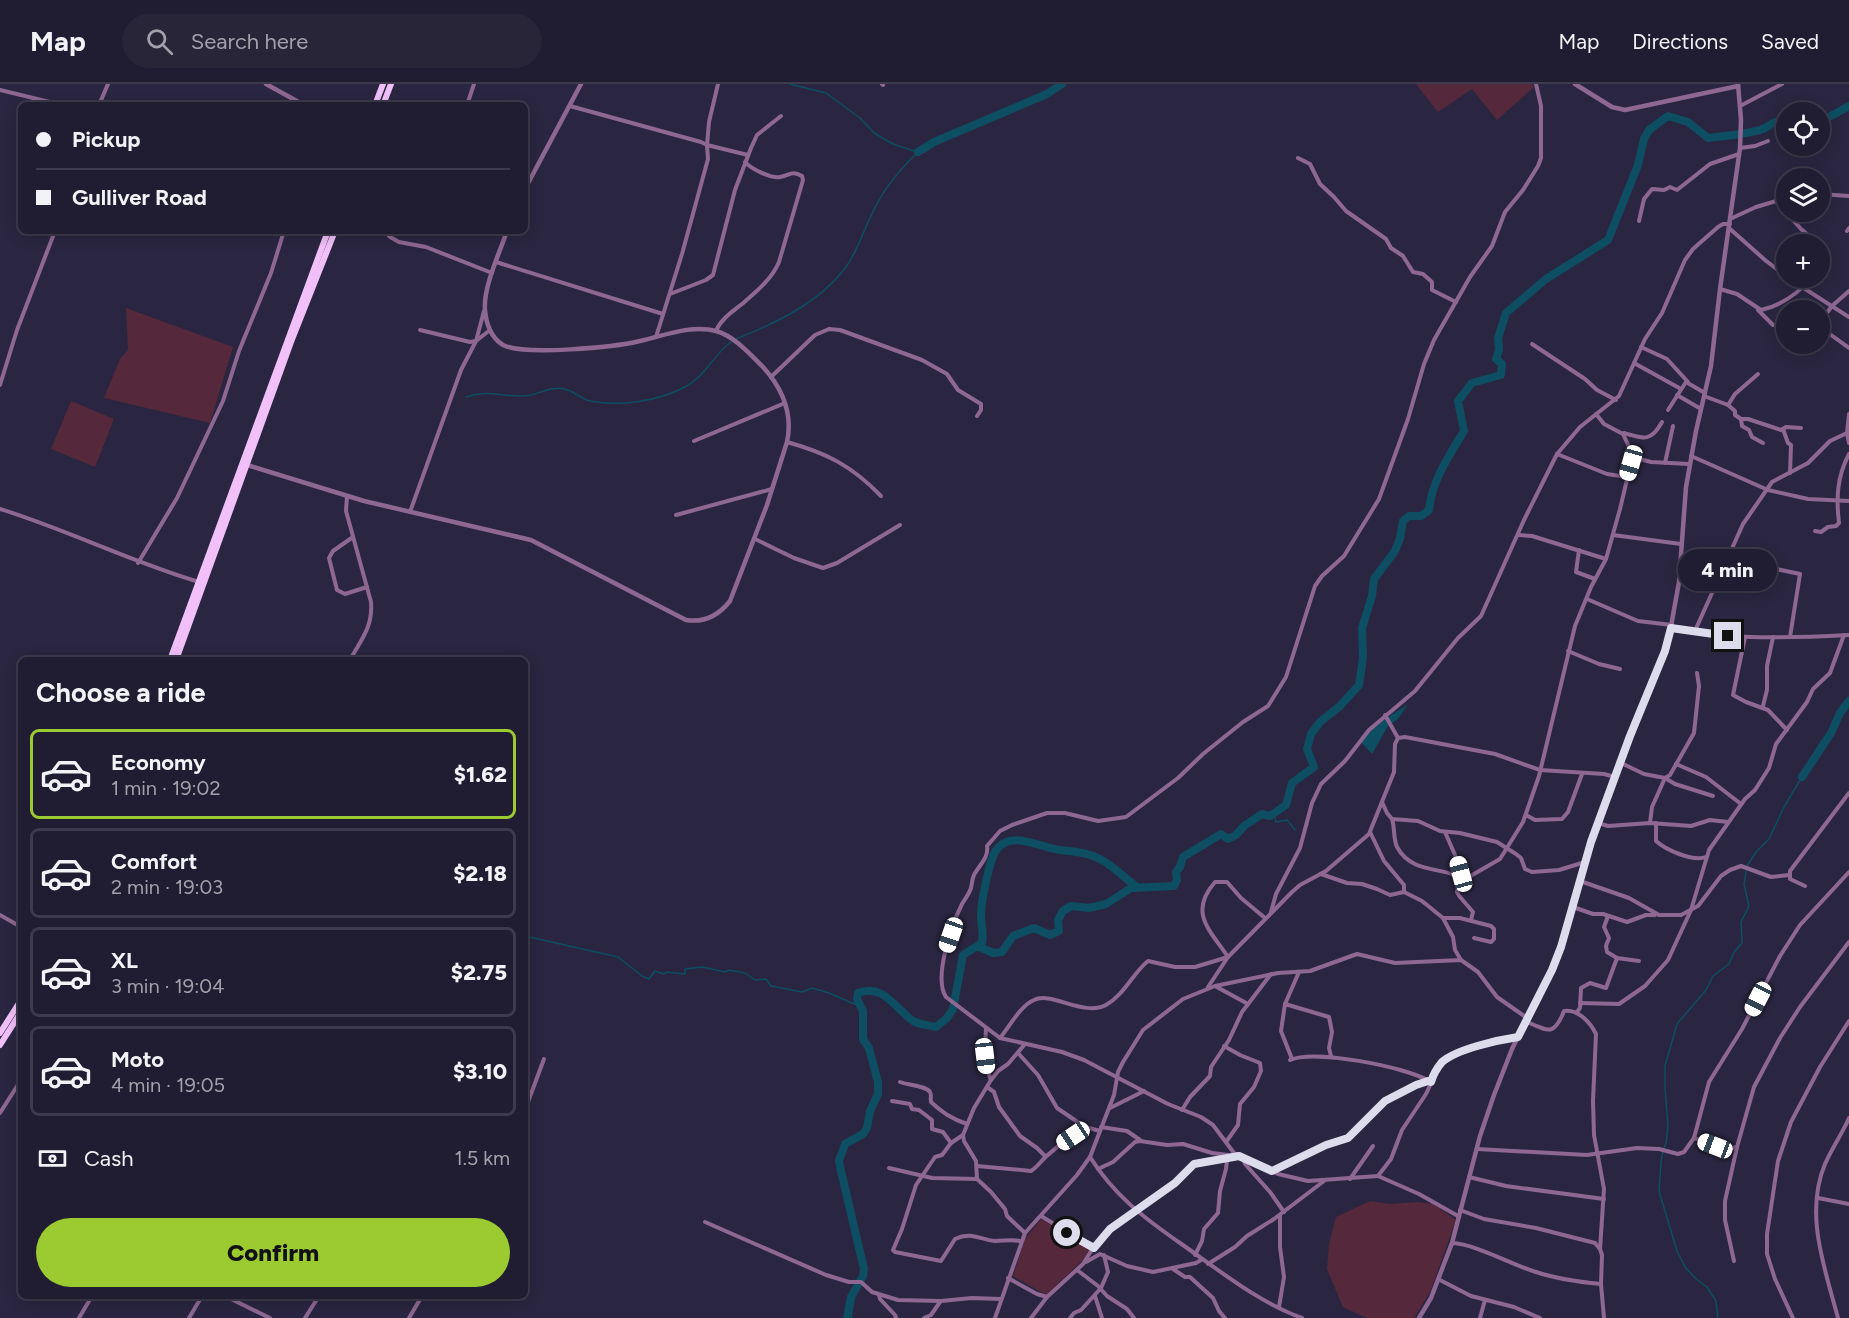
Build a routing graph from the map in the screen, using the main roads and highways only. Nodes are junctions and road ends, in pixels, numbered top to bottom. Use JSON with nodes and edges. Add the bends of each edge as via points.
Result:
{"nodes":[{"id":1,"x":383,"y":84,"type":"edge"},
{"id":2,"x":391,"y":84,"type":"edge"},
{"id":3,"x":376,"y":102,"type":"edge"},
{"id":4,"x":384,"y":102,"type":"edge"},
{"id":5,"x":327,"y":234,"type":"edge"},
{"id":6,"x":334,"y":234,"type":"edge"},
{"id":7,"x":171,"y":657,"type":"edge"},
{"id":8,"x":177,"y":657,"type":"edge"},
{"id":9,"x":18,"y":1005,"type":"edge"},
{"id":10,"x":18,"y":1017,"type":"edge"},
{"id":11,"x":0,"y":1033,"type":"edge"},
{"id":12,"x":0,"y":1045,"type":"edge"}],
"edges":[{"from":1,"to":3,"type":"highway"},
{"from":2,"to":4,"type":"highway"},
{"from":5,"to":7,"type":"highway"},
{"from":6,"to":8,"type":"highway"},
{"from":9,"to":11,"type":"highway"},
{"from":10,"to":12,"type":"highway"}]}
